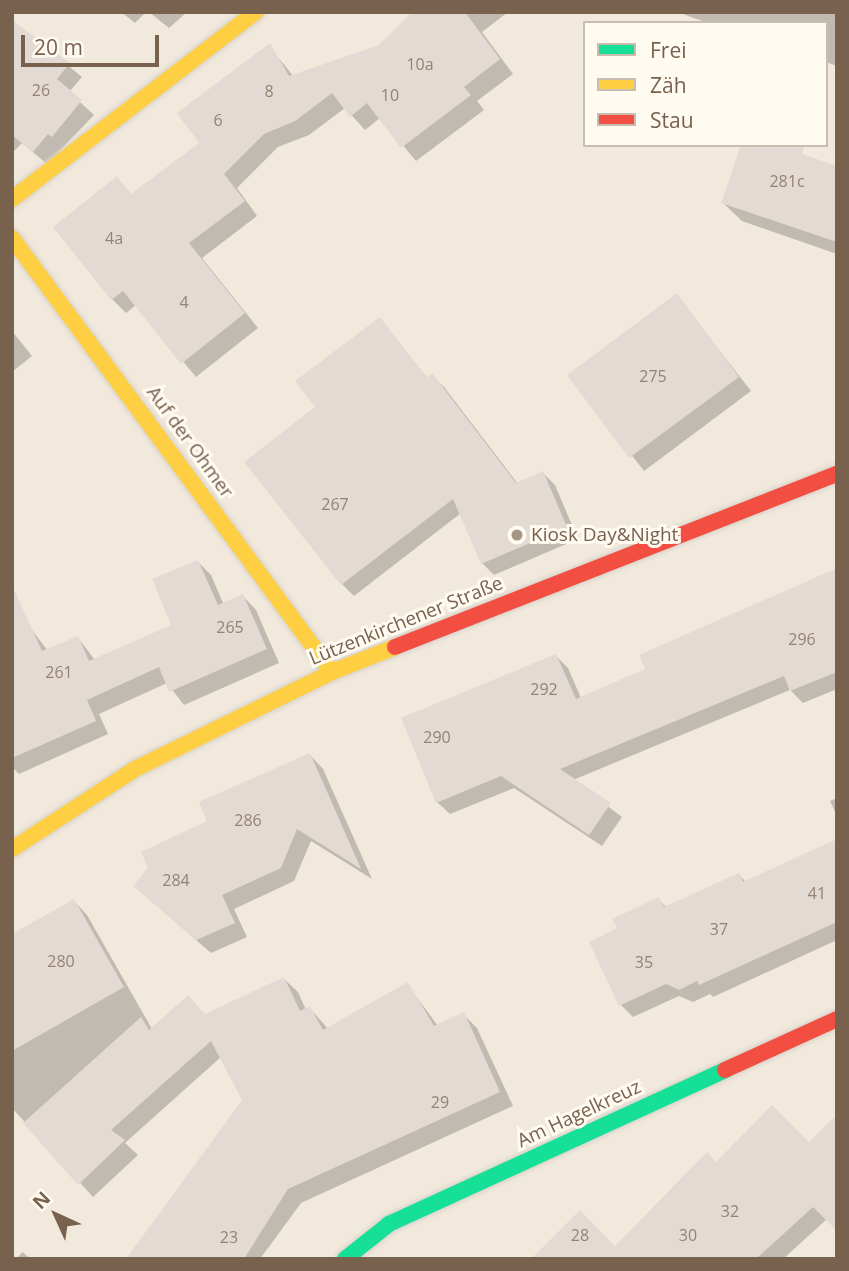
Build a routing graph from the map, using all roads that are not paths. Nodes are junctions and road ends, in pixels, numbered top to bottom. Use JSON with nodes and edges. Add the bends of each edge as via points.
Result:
{"nodes":[{"id":1,"x":256,"y":12,"type":"edge"},
{"id":2,"x":12,"y":199,"type":"edge"},
{"id":3,"x":12,"y":238,"type":"edge"},
{"id":4,"x":837,"y":474,"type":"edge"},
{"id":5,"x":332,"y":672,"type":"junction"},
{"id":6,"x":12,"y":849,"type":"edge"},
{"id":7,"x":837,"y":1019,"type":"edge"},
{"id":8,"x":345,"y":1259,"type":"edge"}],
"edges":[{"from":1,"to":2,"type":"street"},
{"from":3,"to":5,"type":"street","name":"Auf der Ohmer"},
{"from":4,"to":5,"type":"street","name":"Lützenkirchener Straße"},
{"from":5,"to":6,"type":"street","name":"Lützenkirchener Straße","via":[[135,769]]},
{"from":7,"to":8,"type":"street","name":"Am Hagelkreuz","via":[[389,1224]]}]}
